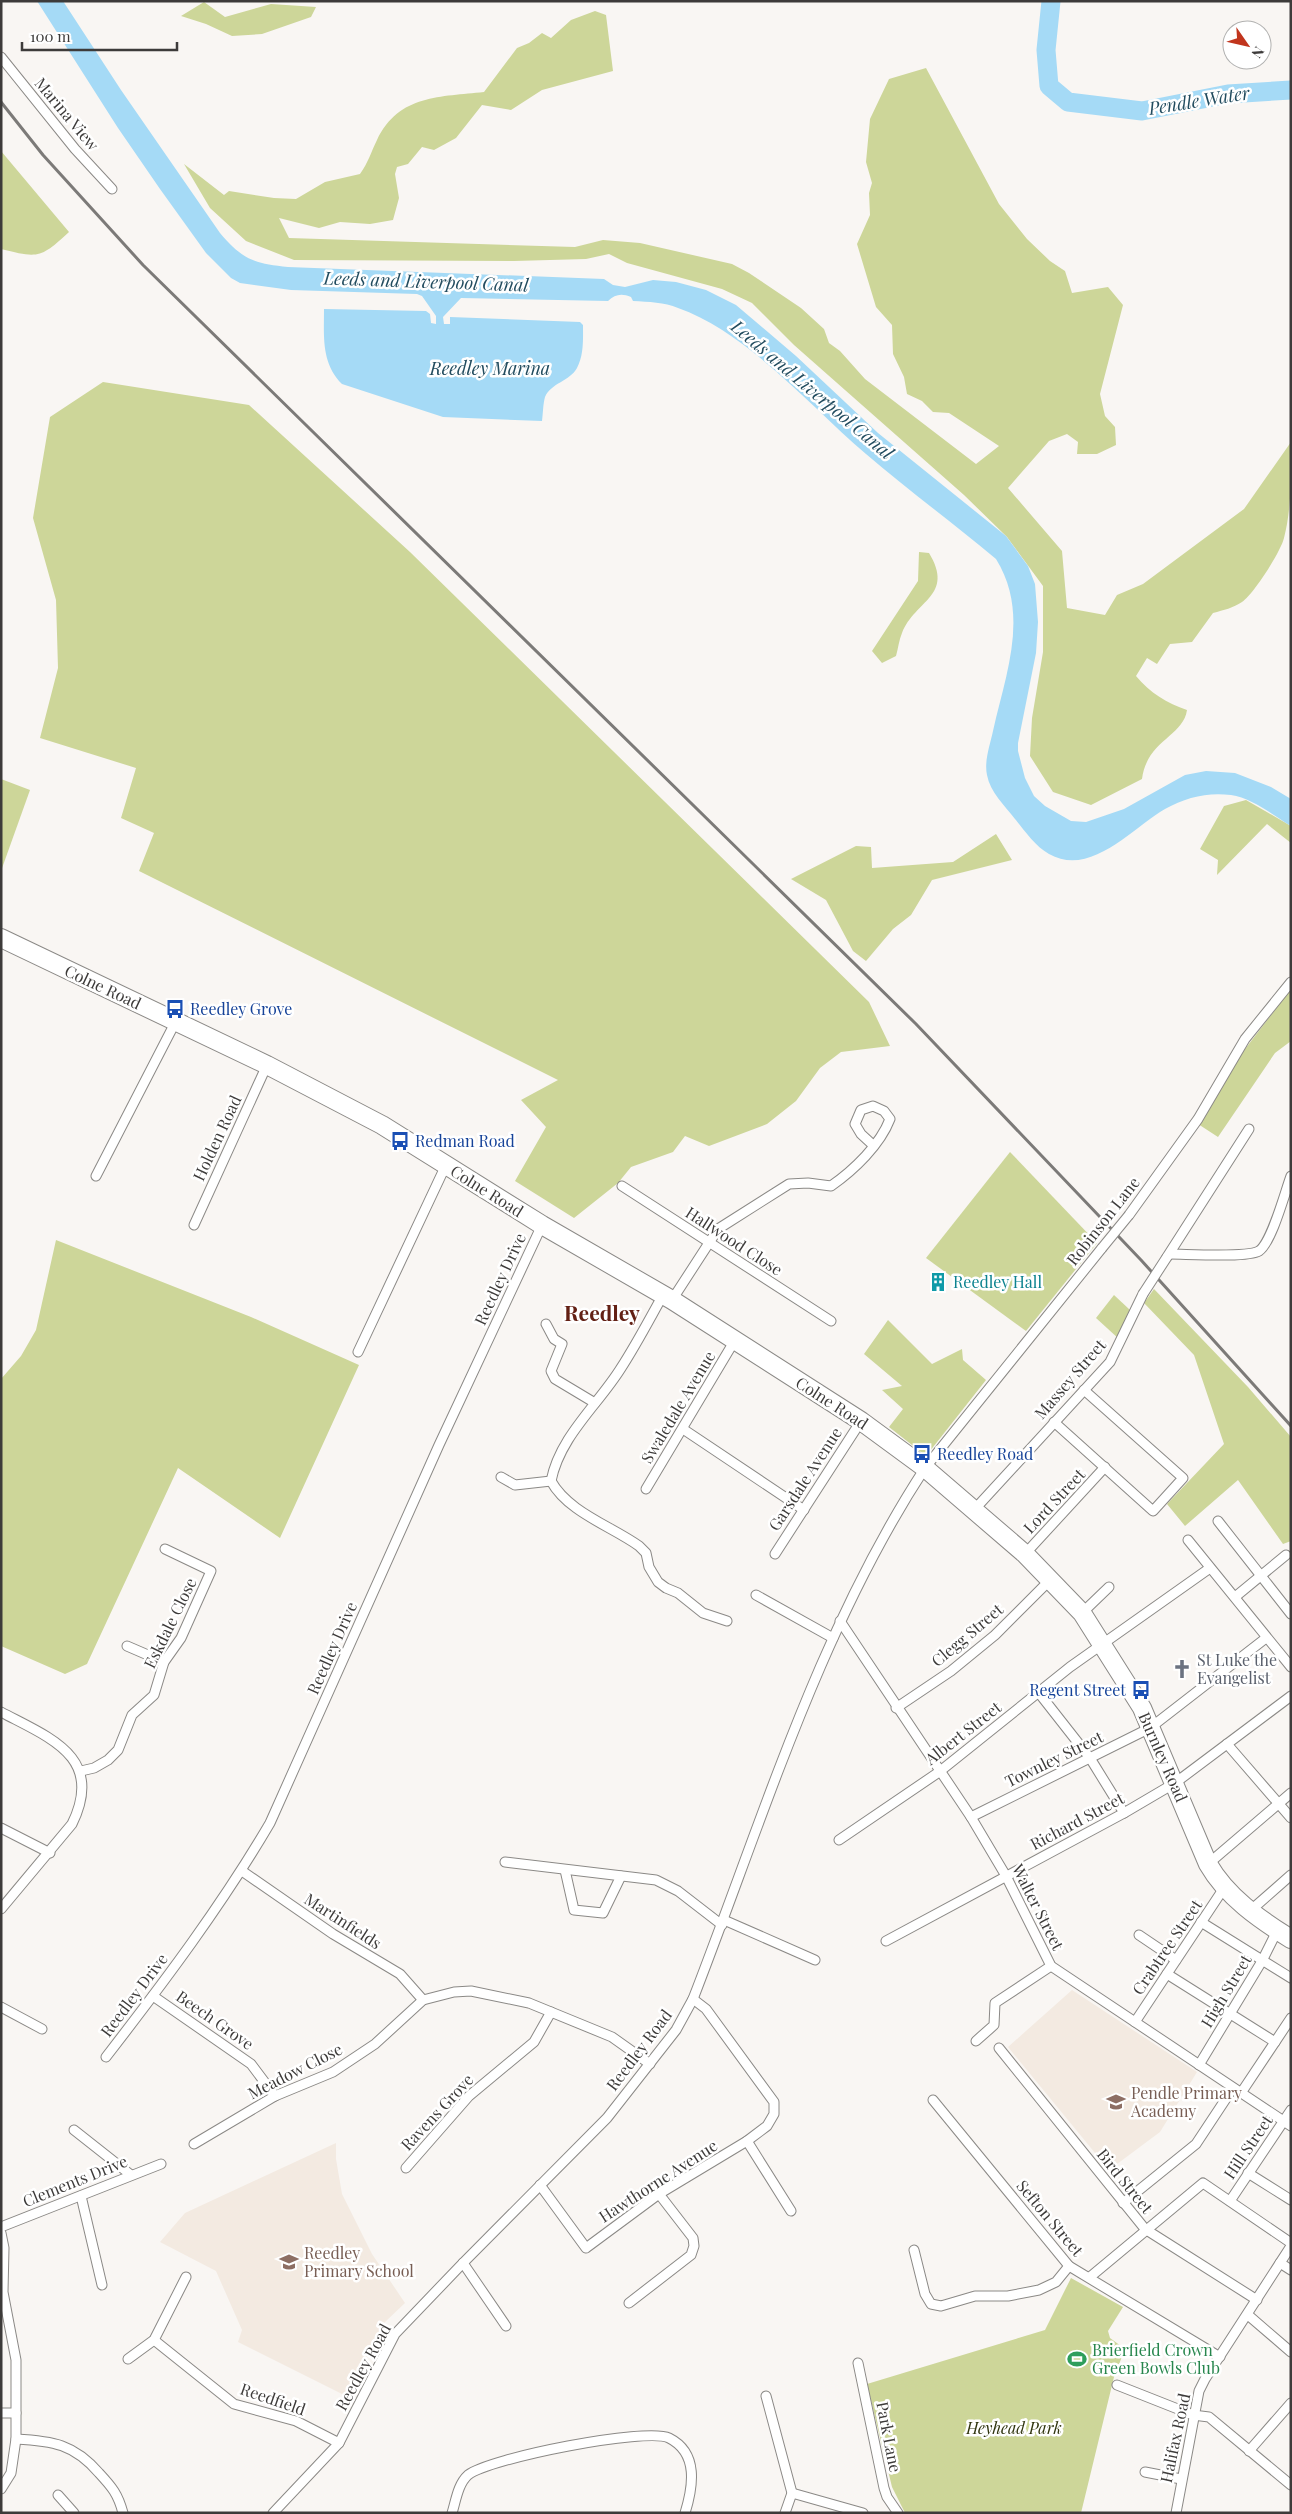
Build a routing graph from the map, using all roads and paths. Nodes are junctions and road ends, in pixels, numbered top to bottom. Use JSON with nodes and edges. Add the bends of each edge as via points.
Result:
{"nodes":[{"id":1,"x":1,"y":57,"type":"edge"},
{"id":2,"x":112,"y":189,"type":"dead end"},
{"id":3,"x":1,"y":938,"type":"edge"},
{"id":4,"x":1291,"y":982,"type":"edge"},
{"id":5,"x":176,"y":1021,"type":"junction"},
{"id":6,"x":267,"y":1065,"type":"junction"},
{"id":7,"x":1249,"y":1130,"type":"dead end"},
{"id":8,"x":874,"y":1146,"type":"dead end"},
{"id":9,"x":446,"y":1165,"type":"junction"},
{"id":10,"x":96,"y":1176,"type":"dead end"},
{"id":11,"x":1291,"y":1176,"type":"edge"},
{"id":12,"x":622,"y":1186,"type":"dead end"},
{"id":13,"x":194,"y":1224,"type":"dead end"},
{"id":14,"x":542,"y":1226,"type":"junction"},
{"id":15,"x":708,"y":1242,"type":"junction"},
{"id":16,"x":1168,"y":1255,"type":"junction"},
{"id":17,"x":667,"y":1298,"type":"junction"},
{"id":18,"x":830,"y":1321,"type":"dead end"},
{"id":19,"x":546,"y":1324,"type":"dead end"},
{"id":20,"x":735,"y":1340,"type":"junction"},
{"id":21,"x":358,"y":1352,"type":"dead end"},
{"id":22,"x":1084,"y":1390,"type":"junction"},
{"id":23,"x":595,"y":1403,"type":"junction"},
{"id":24,"x":861,"y":1421,"type":"junction"},
{"id":25,"x":1054,"y":1422,"type":"junction"},
{"id":26,"x":683,"y":1429,"type":"junction"},
{"id":27,"x":1105,"y":1467,"type":"junction"},
{"id":28,"x":925,"y":1468,"type":"junction"},
{"id":29,"x":501,"y":1477,"type":"dead end"},
{"id":30,"x":552,"y":1481,"type":"junction"},
{"id":31,"x":646,"y":1489,"type":"dead end"},
{"id":32,"x":804,"y":1510,"type":"junction"},
{"id":33,"x":974,"y":1510,"type":"junction"},
{"id":34,"x":1218,"y":1521,"type":"dead end"},
{"id":35,"x":1188,"y":1540,"type":"dead end"},
{"id":36,"x":165,"y":1549,"type":"dead end"},
{"id":37,"x":775,"y":1554,"type":"dead end"},
{"id":38,"x":1025,"y":1554,"type":"junction"},
{"id":39,"x":1286,"y":1555,"type":"dead end"},
{"id":40,"x":1210,"y":1568,"type":"junction"},
{"id":41,"x":1262,"y":1577,"type":"junction"},
{"id":42,"x":1051,"y":1579,"type":"junction"},
{"id":43,"x":1109,"y":1587,"type":"dead end"},
{"id":44,"x":756,"y":1595,"type":"dead end"},
{"id":45,"x":1235,"y":1597,"type":"junction"},
{"id":46,"x":1082,"y":1613,"type":"junction"},
{"id":47,"x":1291,"y":1614,"type":"edge"},
{"id":48,"x":727,"y":1620,"type":"dead end"},
{"id":49,"x":840,"y":1621,"type":"junction"},
{"id":50,"x":833,"y":1638,"type":"junction"},
{"id":51,"x":1266,"y":1638,"type":"junction"},
{"id":52,"x":1103,"y":1644,"type":"junction"},
{"id":53,"x":127,"y":1646,"type":"dead end"},
{"id":54,"x":164,"y":1662,"type":"junction"},
{"id":55,"x":1291,"y":1667,"type":"edge"},
{"id":56,"x":1039,"y":1693,"type":"junction"},
{"id":57,"x":1291,"y":1696,"type":"edge"},
{"id":58,"x":896,"y":1708,"type":"junction"},
{"id":59,"x":1,"y":1712,"type":"edge"},
{"id":60,"x":1150,"y":1728,"type":"junction"},
{"id":61,"x":1227,"y":1744,"type":"junction"},
{"id":62,"x":1090,"y":1758,"type":"junction"},
{"id":63,"x":80,"y":1771,"type":"junction"},
{"id":64,"x":940,"y":1772,"type":"junction"},
{"id":65,"x":1175,"y":1783,"type":"junction"},
{"id":66,"x":1291,"y":1793,"type":"edge"},
{"id":67,"x":1278,"y":1804,"type":"junction"},
{"id":68,"x":1124,"y":1813,"type":"junction"},
{"id":69,"x":971,"y":1817,"type":"junction"},
{"id":70,"x":1291,"y":1818,"type":"edge"},
{"id":71,"x":1,"y":1828,"type":"edge"},
{"id":72,"x":839,"y":1840,"type":"dead end"},
{"id":73,"x":50,"y":1853,"type":"junction"},
{"id":74,"x":505,"y":1862,"type":"dead end"},
{"id":75,"x":1208,"y":1864,"type":"junction"},
{"id":76,"x":565,"y":1870,"type":"junction"},
{"id":77,"x":242,"y":1871,"type":"junction"},
{"id":78,"x":1291,"y":1875,"type":"edge"},
{"id":79,"x":621,"y":1876,"type":"junction"},
{"id":80,"x":1006,"y":1876,"type":"junction"},
{"id":81,"x":1224,"y":1888,"type":"junction"},
{"id":82,"x":1,"y":1909,"type":"edge"},
{"id":83,"x":1250,"y":1912,"type":"junction"},
{"id":84,"x":723,"y":1922,"type":"junction"},
{"id":85,"x":1202,"y":1922,"type":"junction"},
{"id":86,"x":1139,"y":1935,"type":"dead end"},
{"id":87,"x":1284,"y":1935,"type":"edge"},
{"id":88,"x":886,"y":1941,"type":"dead end"},
{"id":89,"x":815,"y":1960,"type":"dead end"},
{"id":90,"x":1176,"y":1960,"type":"junction"},
{"id":91,"x":1262,"y":1961,"type":"junction"},
{"id":92,"x":1051,"y":1966,"type":"junction"},
{"id":93,"x":1167,"y":1974,"type":"junction"},
{"id":94,"x":1291,"y":1978,"type":"edge"},
{"id":95,"x":153,"y":1996,"type":"junction"},
{"id":96,"x":693,"y":1999,"type":"junction"},
{"id":97,"x":423,"y":2000,"type":"junction"},
{"id":98,"x":1,"y":2007,"type":"edge"},
{"id":99,"x":551,"y":2012,"type":"junction"},
{"id":100,"x":1230,"y":2014,"type":"junction"},
{"id":101,"x":1290,"y":2020,"type":"edge"},
{"id":102,"x":1135,"y":2022,"type":"junction"},
{"id":103,"x":42,"y":2030,"type":"dead end"},
{"id":104,"x":976,"y":2041,"type":"dead end"},
{"id":105,"x":1275,"y":2042,"type":"junction"},
{"id":106,"x":999,"y":2048,"type":"dead end"},
{"id":107,"x":106,"y":2057,"type":"dead end"},
{"id":108,"x":650,"y":2064,"type":"junction"},
{"id":109,"x":1199,"y":2065,"type":"junction"},
{"id":110,"x":1237,"y":2090,"type":"junction"},
{"id":111,"x":274,"y":2096,"type":"junction"},
{"id":112,"x":933,"y":2100,"type":"dead end"},
{"id":113,"x":1291,"y":2110,"type":"edge"},
{"id":114,"x":1287,"y":2124,"type":"edge"},
{"id":115,"x":74,"y":2130,"type":"dead end"},
{"id":116,"x":747,"y":2141,"type":"junction"},
{"id":117,"x":194,"y":2144,"type":"dead end"},
{"id":118,"x":161,"y":2164,"type":"dead end"},
{"id":119,"x":406,"y":2168,"type":"dead end"},
{"id":120,"x":1248,"y":2173,"type":"junction"},
{"id":121,"x":130,"y":2175,"type":"junction"},
{"id":122,"x":540,"y":2185,"type":"junction"},
{"id":123,"x":659,"y":2194,"type":"junction"},
{"id":124,"x":81,"y":2196,"type":"junction"},
{"id":125,"x":1230,"y":2200,"type":"junction"},
{"id":126,"x":1291,"y":2200,"type":"edge"},
{"id":127,"x":1123,"y":2203,"type":"junction"},
{"id":128,"x":791,"y":2210,"type":"dead end"},
{"id":129,"x":1,"y":2227,"type":"edge"},
{"id":130,"x":1145,"y":2229,"type":"junction"},
{"id":131,"x":1,"y":2233,"type":"edge"},
{"id":132,"x":1291,"y":2245,"type":"edge"},
{"id":133,"x":914,"y":2250,"type":"dead end"},
{"id":134,"x":463,"y":2263,"type":"junction"},
{"id":135,"x":1280,"y":2263,"type":"junction"},
{"id":136,"x":1069,"y":2266,"type":"junction"},
{"id":137,"x":1291,"y":2270,"type":"edge"},
{"id":138,"x":186,"y":2277,"type":"dead end"},
{"id":139,"x":1090,"y":2277,"type":"junction"},
{"id":140,"x":102,"y":2285,"type":"dead end"},
{"id":141,"x":1257,"y":2300,"type":"junction"},
{"id":142,"x":629,"y":2303,"type":"dead end"},
{"id":143,"x":1248,"y":2315,"type":"junction"},
{"id":144,"x":506,"y":2326,"type":"dead end"},
{"id":145,"x":154,"y":2340,"type":"junction"},
{"id":146,"x":1291,"y":2352,"type":"edge"},
{"id":147,"x":1220,"y":2357,"type":"junction"},
{"id":148,"x":128,"y":2359,"type":"dead end"},
{"id":149,"x":858,"y":2363,"type":"dead end"},
{"id":150,"x":1116,"y":2385,"type":"dead end"},
{"id":151,"x":766,"y":2396,"type":"dead end"},
{"id":152,"x":1291,"y":2402,"type":"edge"},
{"id":153,"x":1,"y":2413,"type":"edge"},
{"id":154,"x":16,"y":2413,"type":"junction"},
{"id":155,"x":1193,"y":2415,"type":"junction"},
{"id":156,"x":16,"y":2439,"type":"junction"},
{"id":157,"x":339,"y":2444,"type":"junction"},
{"id":158,"x":1249,"y":2451,"type":"junction"},
{"id":159,"x":1146,"y":2472,"type":"dead end"},
{"id":160,"x":1181,"y":2479,"type":"junction"},
{"id":161,"x":1291,"y":2485,"type":"edge"},
{"id":162,"x":1,"y":2489,"type":"edge"},
{"id":163,"x":792,"y":2493,"type":"junction"},
{"id":164,"x":58,"y":2495,"type":"dead end"},
{"id":165,"x":74,"y":2513,"type":"edge"},
{"id":166,"x":123,"y":2513,"type":"edge"},
{"id":167,"x":273,"y":2513,"type":"edge"},
{"id":168,"x":452,"y":2513,"type":"edge"},
{"id":169,"x":685,"y":2513,"type":"edge"},
{"id":170,"x":785,"y":2513,"type":"edge"},
{"id":171,"x":863,"y":2513,"type":"edge"},
{"id":172,"x":898,"y":2513,"type":"edge"},
{"id":173,"x":1176,"y":2513,"type":"edge"}],
"edges":[{"from":1,"to":2,"type":"street","name":"Marina View","via":[[75,149]]},
{"from":3,"to":5,"type":"highway","name":"Colne Road"},
{"from":4,"to":28,"type":"street","name":"Robinson Lane","bridge":true,"via":[[1245,1039],[1198,1119],[1129,1216]]},
{"from":5,"to":6,"type":"highway","name":"Colne Road"},
{"from":5,"to":10,"type":"street"},
{"from":6,"to":9,"type":"highway","name":"Colne Road","via":[[382,1125]]},
{"from":6,"to":13,"type":"street","name":"Holden Road"},
{"from":7,"to":16,"type":"street","name":"Massey Street"},
{"from":8,"to":15,"type":"street","via":[[831,1186],[789,1184],[718,1229]]},
{"from":9,"to":14,"type":"highway","name":"Colne Road"},
{"from":9,"to":21,"type":"street"},
{"from":11,"to":16,"type":"street","via":[[1268,1238],[1260,1250],[1234,1254]]},
{"from":12,"to":15,"type":"street","name":"Hallwood Close"},
{"from":14,"to":17,"type":"highway","name":"Colne Road"},
{"from":14,"to":77,"type":"street","name":"Reedley Drive","via":[[439,1445],[270,1823]]},
{"from":15,"to":17,"type":"street"},
{"from":15,"to":18,"type":"street","name":"Hallwood Close"},
{"from":16,"to":22,"type":"street","name":"Massey Street","bridge":true,"via":[[1144,1294],[1117,1351]]},
{"from":17,"to":20,"type":"highway","name":"Colne Road"},
{"from":17,"to":23,"type":"street"},
{"from":19,"to":23,"type":"street","via":[[554,1339],[562,1344],[551,1371],[555,1379]]},
{"from":20,"to":24,"type":"highway","name":"Colne Road"},
{"from":20,"to":26,"type":"street","name":"Swaledale Avenue"},
{"from":22,"to":25,"type":"street","name":"Massey Street"},
{"from":22,"to":27,"type":"street","via":[[1183,1478],[1153,1511]]},
{"from":23,"to":30,"type":"street","via":[[576,1426],[554,1466]]},
{"from":24,"to":28,"type":"highway","name":"Colne Road"},
{"from":24,"to":32,"type":"street","name":"Garsdale Avenue"},
{"from":25,"to":27,"type":"street"},
{"from":25,"to":33,"type":"street","name":"Massey Street"},
{"from":26,"to":31,"type":"street","name":"Swaledale Avenue"},
{"from":26,"to":32,"type":"street"},
{"from":27,"to":38,"type":"street","name":"Lord Street"},
{"from":28,"to":33,"type":"highway","name":"Burnley Road"},
{"from":28,"to":49,"type":"street","name":"Reedley Road","via":[[902,1502]]},
{"from":29,"to":30,"type":"street","via":[[515,1485]]},
{"from":30,"to":48,"type":"street","via":[[559,1494],[574,1506],[639,1546],[662,1585],[704,1613]]},
{"from":32,"to":37,"type":"street","name":"Garsdale Avenue"},
{"from":33,"to":38,"type":"highway","name":"Burnley Road"},
{"from":34,"to":41,"type":"street"},
{"from":35,"to":40,"type":"street"},
{"from":36,"to":54,"type":"street","name":"Eskdale Close","via":[[211,1572],[181,1638]]},
{"from":38,"to":42,"type":"highway","name":"Burnley Road"},
{"from":39,"to":41,"type":"street"},
{"from":40,"to":45,"type":"street"},
{"from":40,"to":52,"type":"street","name":"Albert Street"},
{"from":41,"to":45,"type":"street"},
{"from":41,"to":47,"type":"street"},
{"from":42,"to":46,"type":"highway","name":"Burnley Road"},
{"from":42,"to":58,"type":"street","name":"Clegg Street","via":[[995,1635],[951,1671]]},
{"from":43,"to":46,"type":"street"},
{"from":44,"to":50,"type":"street"},
{"from":45,"to":51,"type":"street"},
{"from":46,"to":52,"type":"highway","name":"Burnley Road"},
{"from":49,"to":50,"type":"street","name":"Reedley Road"},
{"from":49,"to":58,"type":"street","name":"Walter Street"},
{"from":50,"to":84,"type":"street","name":"Reedley Road","via":[[795,1728]]},
{"from":51,"to":55,"type":"street"},
{"from":51,"to":60,"type":"street"},
{"from":52,"to":56,"type":"street","name":"Albert Street"},
{"from":52,"to":60,"type":"highway","name":"Burnley Road","via":[[1142,1708]]},
{"from":53,"to":54,"type":"street"},
{"from":54,"to":63,"type":"street","name":"Eskdale Close","via":[[154,1695],[132,1715],[118,1750],[94,1768]]},
{"from":56,"to":62,"type":"street"},
{"from":56,"to":64,"type":"street","name":"Albert Street"},
{"from":57,"to":61,"type":"street","name":"Richard Street"},
{"from":58,"to":64,"type":"street","name":"Walter Street"},
{"from":59,"to":63,"type":"street","via":[[58,1742]]},
{"from":60,"to":62,"type":"street","name":"Townley Street"},
{"from":60,"to":65,"type":"highway","name":"Burnley Road"},
{"from":61,"to":65,"type":"street","name":"Richard Street"},
{"from":61,"to":67,"type":"street"},
{"from":62,"to":68,"type":"street"},
{"from":62,"to":69,"type":"street","name":"Townley Street"},
{"from":63,"to":73,"type":"street","via":[[79,1809]]},
{"from":64,"to":69,"type":"street","name":"Walter Street"},
{"from":64,"to":72,"type":"street","name":"Albert Street"},
{"from":65,"to":68,"type":"street","name":"Richard Street"},
{"from":65,"to":75,"type":"highway","name":"Burnley Road"},
{"from":66,"to":67,"type":"street"},
{"from":67,"to":70,"type":"street"},
{"from":67,"to":75,"type":"street"},
{"from":68,"to":80,"type":"street","name":"Richard Street"},
{"from":69,"to":80,"type":"street","name":"Walter Street"},
{"from":71,"to":73,"type":"street"},
{"from":73,"to":82,"type":"street"},
{"from":74,"to":76,"type":"street"},
{"from":75,"to":81,"type":"highway","name":"Burnley Road"},
{"from":76,"to":79,"type":"street"},
{"from":76,"to":79,"type":"street","via":[[574,1910],[602,1913]]},
{"from":77,"to":95,"type":"street","name":"Reedley Drive"},
{"from":77,"to":97,"type":"street","name":"Martinfields","via":[[333,1934],[400,1974]]},
{"from":78,"to":83,"type":"street"},
{"from":79,"to":84,"type":"street","via":[[656,1880]]},
{"from":80,"to":88,"type":"street","name":"Richard Street"},
{"from":80,"to":92,"type":"street","name":"Walter Street"},
{"from":81,"to":83,"type":"highway","name":"Burnley Road"},
{"from":81,"to":85,"type":"street","name":"Crabtree Street"},
{"from":83,"to":87,"type":"highway","name":"Burnley Road"},
{"from":84,"to":89,"type":"street"},
{"from":84,"to":96,"type":"street","name":"Reedley Road"},
{"from":85,"to":90,"type":"street","name":"Crabtree Street"},
{"from":85,"to":91,"type":"street"},
{"from":86,"to":90,"type":"street"},
{"from":87,"to":91,"type":"street","name":"High Street"},
{"from":90,"to":93,"type":"street","name":"Crabtree Street"},
{"from":91,"to":94,"type":"street"},
{"from":91,"to":100,"type":"street","name":"High Street"},
{"from":92,"to":102,"type":"street","name":"Walter Street"},
{"from":92,"to":104,"type":"street","via":[[995,2003],[994,2025]]},
{"from":93,"to":100,"type":"street"},
{"from":93,"to":102,"type":"street","name":"Crabtree Street"},
{"from":95,"to":107,"type":"street","name":"Reedley Drive"},
{"from":95,"to":111,"type":"street","name":"Beech Grove","via":[[251,2064]]},
{"from":96,"to":108,"type":"street","name":"Reedley Road","via":[[676,2030]]},
{"from":96,"to":116,"type":"street","name":"Hawthorne Avenue","via":[[706,2009],[774,2102],[774,2114],[767,2126]]},
{"from":97,"to":99,"type":"street","name":"Meadow Close","via":[[472,1991],[529,2003]]},
{"from":97,"to":111,"type":"street","name":"Meadow Close","via":[[375,2044],[333,2072]]},
{"from":98,"to":103,"type":"street"},
{"from":99,"to":108,"type":"street","name":"Meadow Close","via":[[612,2038]]},
{"from":99,"to":119,"type":"street","name":"Ravens Grove","via":[[534,2042],[469,2096]]},
{"from":100,"to":105,"type":"street"},
{"from":100,"to":109,"type":"street","name":"High Street"},
{"from":101,"to":105,"type":"street"},
{"from":102,"to":109,"type":"street","name":"Walter Street"},
{"from":105,"to":110,"type":"street"},
{"from":106,"to":127,"type":"street","name":"Bird Street"},
{"from":108,"to":122,"type":"street","name":"Reedley Road","via":[[607,2118]]},
{"from":109,"to":110,"type":"street","name":"Walter Street"},
{"from":110,"to":114,"type":"street","name":"Walter Street"},
{"from":110,"to":127,"type":"street","via":[[1196,2144]]},
{"from":111,"to":117,"type":"street","name":"Meadow Close"},
{"from":112,"to":136,"type":"street","name":"Sefton Street"},
{"from":113,"to":114,"type":"street","name":"Hill Street"},
{"from":114,"to":120,"type":"street","name":"Hill Street"},
{"from":115,"to":121,"type":"street"},
{"from":116,"to":123,"type":"street","name":"Hawthorne Avenue"},
{"from":116,"to":128,"type":"street"},
{"from":118,"to":121,"type":"street","name":"Clements Drive"},
{"from":120,"to":125,"type":"street","name":"Hill Street"},
{"from":120,"to":126,"type":"street"},
{"from":121,"to":124,"type":"street","name":"Clements Drive"},
{"from":122,"to":123,"type":"street","name":"Hawthorne Avenue","via":[[586,2248]]},
{"from":122,"to":134,"type":"street","name":"Reedley Road"},
{"from":123,"to":142,"type":"street","via":[[693,2238],[694,2246],[690,2255]]},
{"from":124,"to":129,"type":"street","name":"Clements Drive"},
{"from":124,"to":140,"type":"street"},
{"from":125,"to":130,"type":"street","via":[[1202,2183]]},
{"from":125,"to":132,"type":"street"},
{"from":127,"to":130,"type":"street","name":"Bird Street"},
{"from":130,"to":139,"type":"street"},
{"from":130,"to":141,"type":"street","name":"Bird Street"},
{"from":131,"to":154,"type":"street","via":[[4,2248],[2,2292],[16,2360]]},
{"from":132,"to":135,"type":"street","name":"Halifax Road"},
{"from":133,"to":136,"type":"street","via":[[925,2294],[931,2304],[941,2306],[975,2296],[1008,2296],[1039,2290],[1056,2282]]},
{"from":134,"to":144,"type":"street"},
{"from":134,"to":157,"type":"street","name":"Reedley Road","via":[[395,2334]]},
{"from":135,"to":137,"type":"street"},
{"from":135,"to":141,"type":"street","name":"Halifax Road"},
{"from":136,"to":139,"type":"street","name":"Sefton Street"},
{"from":138,"to":145,"type":"street"},
{"from":139,"to":147,"type":"street","name":"Sefton Street"},
{"from":141,"to":143,"type":"street","name":"Halifax Road"},
{"from":143,"to":146,"type":"street"},
{"from":143,"to":147,"type":"street","name":"Halifax Road"},
{"from":145,"to":148,"type":"street"},
{"from":145,"to":157,"type":"street","name":"Reedfield","via":[[234,2404],[296,2421]]},
{"from":147,"to":155,"type":"street","name":"Halifax Road","via":[[1199,2391]]},
{"from":149,"to":172,"type":"street","name":"Park Lane","via":[[884,2488]]},
{"from":150,"to":155,"type":"street"},
{"from":151,"to":163,"type":"street"},
{"from":152,"to":158,"type":"street"},
{"from":153,"to":154,"type":"street"},
{"from":154,"to":156,"type":"street"},
{"from":155,"to":158,"type":"street","via":[[1209,2417]]},
{"from":155,"to":160,"type":"street","name":"Halifax Road"},
{"from":156,"to":162,"type":"street","via":[[11,2473]]},
{"from":156,"to":166,"type":"street","via":[[45,2440],[68,2447],[85,2457],[117,2494]]},
{"from":157,"to":167,"type":"street","name":"Reedley Road"},
{"from":158,"to":161,"type":"street"},
{"from":159,"to":160,"type":"street"},
{"from":160,"to":173,"type":"street","name":"Halifax Road"},
{"from":163,"to":170,"type":"street"},
{"from":163,"to":171,"type":"street"},
{"from":164,"to":165,"type":"street"},
{"from":168,"to":169,"type":"street","via":[[461,2484],[474,2470],[560,2447],[646,2434],[668,2437],[683,2449],[691,2464],[693,2480]]}]}
